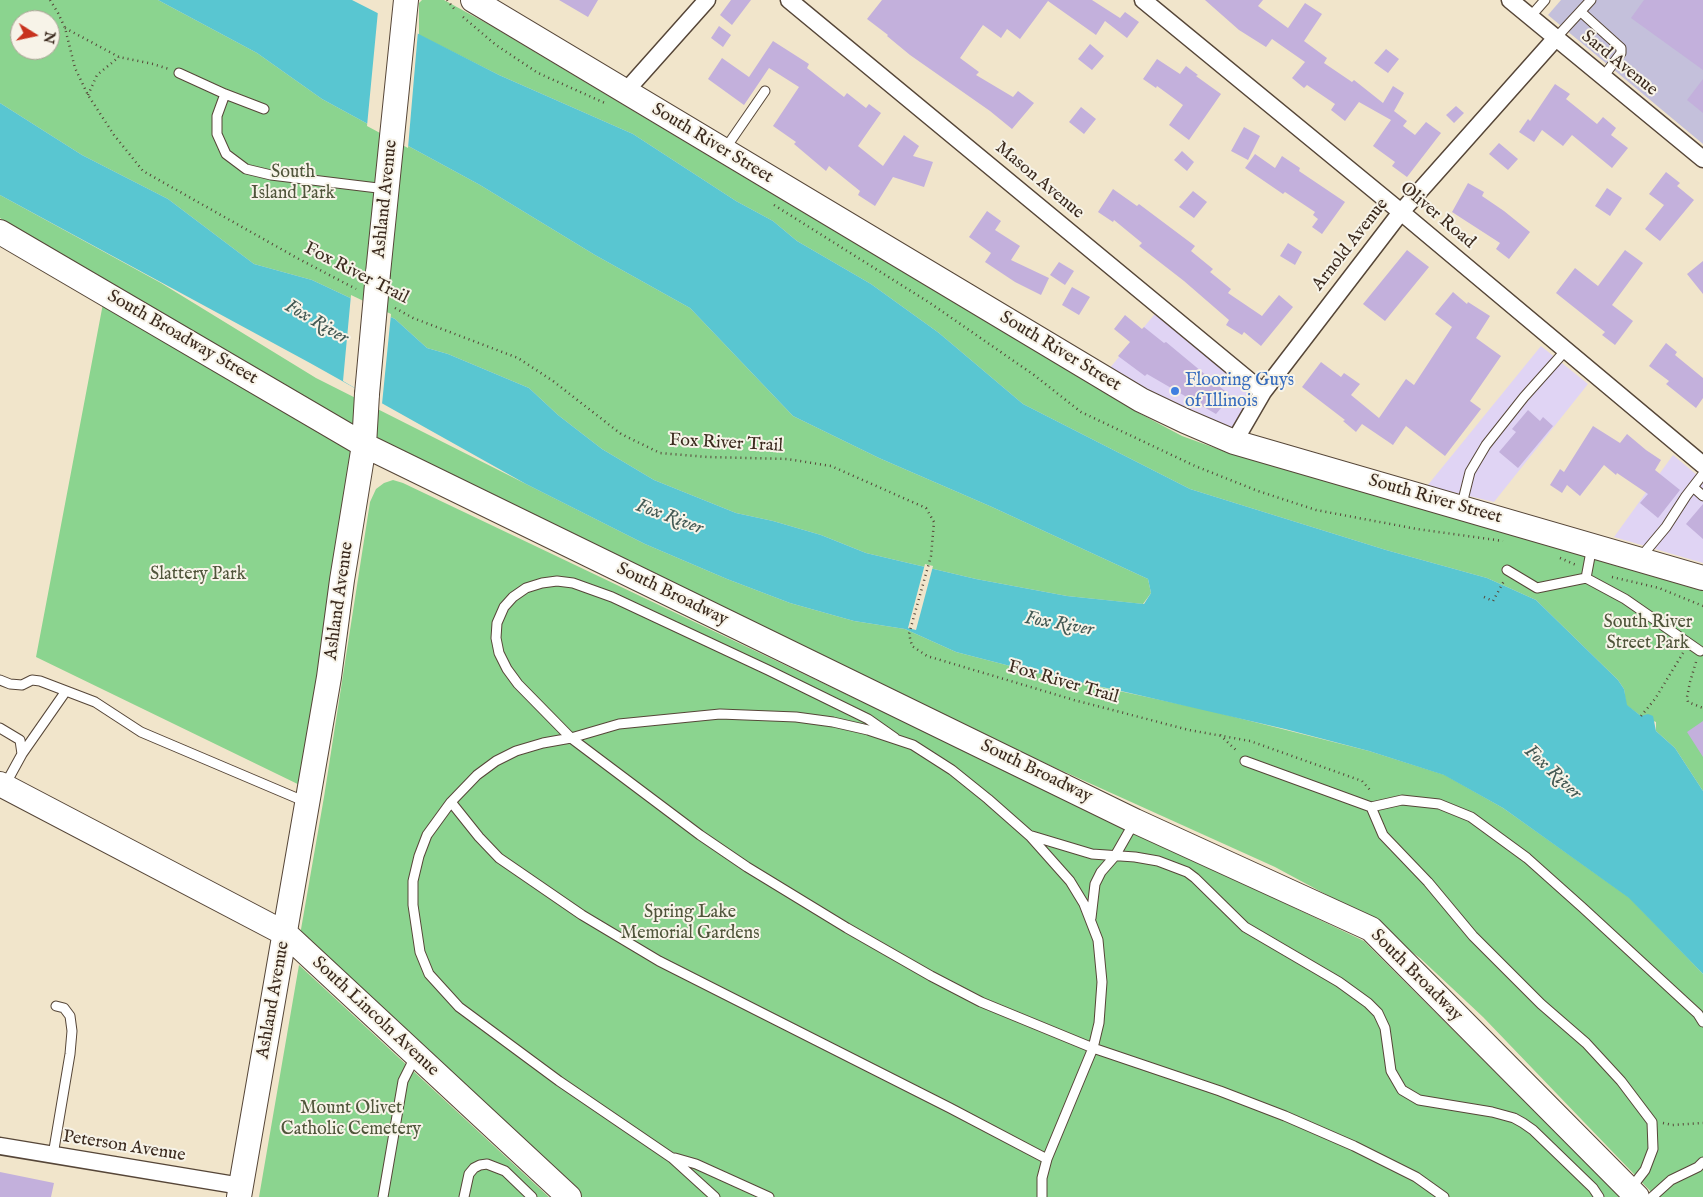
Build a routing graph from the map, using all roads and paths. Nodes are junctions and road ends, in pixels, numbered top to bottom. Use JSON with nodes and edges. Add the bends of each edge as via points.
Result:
{"nodes":[{"id":1,"x":50,"y":0,"type":"edge"},
{"id":2,"x":473,"y":0,"type":"edge"},
{"id":3,"x":707,"y":0,"type":"edge"},
{"id":4,"x":789,"y":0,"type":"edge"},
{"id":5,"x":1143,"y":0,"type":"edge"},
{"id":6,"x":1510,"y":0,"type":"edge"},
{"id":7,"x":1545,"y":0,"type":"edge"},
{"id":8,"x":1591,"y":0,"type":"edge"},
{"id":9,"x":406,"y":1,"type":"edge"},
{"id":10,"x":1581,"y":12,"type":"junction"},
{"id":11,"x":1530,"y":17,"type":"junction"},
{"id":12,"x":64,"y":28,"type":"junction"},
{"id":13,"x":1555,"y":38,"type":"junction"},
{"id":14,"x":119,"y":57,"type":"junction"},
{"id":15,"x":179,"y":73,"type":"joint"},
{"id":16,"x":1603,"y":77,"type":"junction"},
{"id":17,"x":765,"y":91,"type":"dead end"},
{"id":18,"x":625,"y":92,"type":"junction"},
{"id":19,"x":225,"y":94,"type":"junction"},
{"id":20,"x":88,"y":95,"type":"junction"},
{"id":21,"x":264,"y":109,"type":"dead end"},
{"id":22,"x":724,"y":151,"type":"junction"},
{"id":23,"x":1703,"y":159,"type":"edge"},
{"id":24,"x":388,"y":189,"type":"junction"},
{"id":25,"x":1401,"y":212,"type":"junction"},
{"id":26,"x":0,"y":232,"type":"edge"},
{"id":27,"x":363,"y":292,"type":"dead end"},
{"id":28,"x":388,"y":305,"type":"dead end"},
{"id":29,"x":1566,"y":350,"type":"junction"},
{"id":30,"x":1263,"y":392,"type":"junction"},
{"id":31,"x":1234,"y":442,"type":"junction"},
{"id":32,"x":364,"y":445,"type":"junction"},
{"id":33,"x":1703,"y":465,"type":"edge"},
{"id":34,"x":1703,"y":474,"type":"edge"},
{"id":35,"x":1693,"y":487,"type":"junction"},
{"id":36,"x":1703,"y":496,"type":"edge"},
{"id":37,"x":1461,"y":508,"type":"junction"},
{"id":38,"x":1592,"y":546,"type":"junction"},
{"id":39,"x":1638,"y":560,"type":"junction"},
{"id":40,"x":1508,"y":571,"type":"joint"},
{"id":41,"x":1586,"y":578,"type":"junction"},
{"id":42,"x":1703,"y":578,"type":"edge"},
{"id":43,"x":1484,"y":597,"type":"dead end"},
{"id":44,"x":1690,"y":644,"type":"junction"},
{"id":45,"x":1700,"y":651,"type":"joint"},
{"id":46,"x":0,"y":680,"type":"edge"},
{"id":47,"x":66,"y":691,"type":"junction"},
{"id":48,"x":1703,"y":708,"type":"edge"},
{"id":49,"x":1641,"y":716,"type":"dead end"},
{"id":50,"x":0,"y":728,"type":"edge"},
{"id":51,"x":1218,"y":734,"type":"junction"},
{"id":52,"x":571,"y":738,"type":"junction"},
{"id":53,"x":895,"y":738,"type":"junction"},
{"id":54,"x":22,"y":754,"type":"junction"},
{"id":55,"x":1245,"y":761,"type":"joint"},
{"id":56,"x":2,"y":785,"type":"edge"},
{"id":57,"x":308,"y":802,"type":"junction"},
{"id":58,"x":451,"y":802,"type":"junction"},
{"id":59,"x":1372,"y":807,"type":"junction"},
{"id":60,"x":1135,"y":820,"type":"junction"},
{"id":61,"x":1030,"y":836,"type":"junction"},
{"id":62,"x":1115,"y":856,"type":"junction"},
{"id":63,"x":1091,"y":921,"type":"junction"},
{"id":64,"x":286,"y":934,"type":"junction"},
{"id":65,"x":56,"y":1006,"type":"dead end"},
{"id":66,"x":1703,"y":1022,"type":"edge"},
{"id":67,"x":1093,"y":1048,"type":"junction"},
{"id":68,"x":419,"y":1058,"type":"junction"},
{"id":69,"x":1652,"y":1122,"type":"junction"},
{"id":70,"x":1703,"y":1123,"type":"edge"},
{"id":71,"x":0,"y":1146,"type":"edge"},
{"id":72,"x":53,"y":1155,"type":"junction"},
{"id":73,"x":672,"y":1158,"type":"junction"},
{"id":74,"x":1047,"y":1159,"type":"junction"},
{"id":75,"x":1703,"y":1162,"type":"edge"},
{"id":76,"x":240,"y":1192,"type":"edge"},
{"id":77,"x":1639,"y":1195,"type":"edge"},
{"id":78,"x":383,"y":1197,"type":"edge"},
{"id":79,"x":464,"y":1197,"type":"edge"},
{"id":80,"x":532,"y":1197,"type":"edge"},
{"id":81,"x":569,"y":1197,"type":"edge"},
{"id":82,"x":714,"y":1197,"type":"edge"},
{"id":83,"x":768,"y":1197,"type":"edge"},
{"id":84,"x":1042,"y":1197,"type":"edge"},
{"id":85,"x":1444,"y":1197,"type":"edge"},
{"id":86,"x":1599,"y":1197,"type":"edge"}],
"edges":[{"from":1,"to":12,"type":"path","name":"Fox River Trail"},
{"from":2,"to":18,"type":"street","name":"South River Street"},
{"from":3,"to":18,"type":"street"},
{"from":4,"to":30,"type":"street","name":"Mason Avenue"},
{"from":5,"to":25,"type":"street","name":"Oliver Road"},
{"from":6,"to":11,"type":"street","name":"Sard Avenue"},
{"from":7,"to":11,"type":"lane"},
{"from":8,"to":10,"type":"lane"},
{"from":9,"to":24,"type":"street","name":"Ashland Avenue"},
{"from":10,"to":13,"type":"lane"},
{"from":10,"to":16,"type":"lane","via":[[1621,48]]},
{"from":11,"to":13,"type":"street","name":"Sard Avenue"},
{"from":12,"to":14,"type":"path"},
{"from":12,"to":20,"type":"path","name":"Fox River Trail","via":[[75,68]]},
{"from":13,"to":16,"type":"street","name":"Sard Avenue"},
{"from":13,"to":25,"type":"street","name":"Arnold Avenue"},
{"from":14,"to":15,"type":"path"},
{"from":14,"to":20,"type":"path","via":[[98,75]]},
{"from":15,"to":19,"type":"lane"},
{"from":16,"to":23,"type":"street","name":"Sard Avenue"},
{"from":17,"to":22,"type":"lane"},
{"from":18,"to":22,"type":"street","name":"South River Street"},
{"from":19,"to":21,"type":"lane"},
{"from":19,"to":24,"type":"lane","via":[[217,116],[217,134],[226,154],[246,169]]},
{"from":20,"to":27,"type":"path","name":"Fox River Trail","via":[[114,135],[144,171]]},
{"from":22,"to":31,"type":"street","name":"South River Street","via":[[1140,400]]},
{"from":24,"to":32,"type":"street","name":"Ashland Avenue","bridge":true},
{"from":25,"to":29,"type":"street","name":"Oliver Road"},
{"from":25,"to":30,"type":"street","name":"Arnold Avenue"},
{"from":26,"to":32,"type":"street","name":"South Broadway Street"},
{"from":28,"to":51,"type":"path","name":"Fox River Trail","via":[[413,318],[518,358],[621,434],[660,453],[787,459],[831,466],[926,508],[934,522],[929,564],[909,634],[912,646],[927,656],[1074,700],[1188,730]]},
{"from":29,"to":33,"type":"street","name":"Oliver Road"},
{"from":29,"to":37,"type":"lane","via":[[1486,445],[1470,472]]},
{"from":30,"to":31,"type":"street","name":"Arnold Avenue"},
{"from":31,"to":37,"type":"street","name":"South River Street"},
{"from":32,"to":57,"type":"street","name":"Ashland Avenue"},
{"from":32,"to":60,"type":"street","name":"South Broadway"},
{"from":34,"to":35,"type":"lane"},
{"from":35,"to":36,"type":"lane"},
{"from":35,"to":39,"type":"lane","via":[[1666,527]]},
{"from":37,"to":38,"type":"street","name":"South River Street"},
{"from":38,"to":39,"type":"street","name":"South River Street"},
{"from":38,"to":41,"type":"lane"},
{"from":39,"to":42,"type":"street","name":"South River Street"},
{"from":40,"to":41,"type":"lane","via":[[1537,588]]},
{"from":40,"to":43,"type":"path","via":[[1493,602]]},
{"from":41,"to":44,"type":"lane","via":[[1625,599]]},
{"from":44,"to":45,"type":"lane"},
{"from":44,"to":49,"type":"path","via":[[1655,700]]},
{"from":45,"to":48,"type":"path","via":[[1687,697],[1688,702]]},
{"from":46,"to":47,"type":"lane","via":[[22,685],[32,680]]},
{"from":47,"to":54,"type":"lane"},
{"from":47,"to":57,"type":"lane","via":[[95,702],[141,732]]},
{"from":50,"to":54,"type":"lane","via":[[20,740]]},
{"from":51,"to":55,"type":"path"},
{"from":51,"to":59,"type":"path","name":"Fox River Trail","via":[[1250,741],[1362,782],[1370,790]]},
{"from":52,"to":53,"type":"lane","via":[[619,724],[720,714],[757,714],[833,722]]},
{"from":52,"to":53,"type":"lane","via":[[518,684],[499,653],[496,638],[497,623],[504,607],[526,588],[542,583],[573,583],[612,597],[843,706]]},
{"from":52,"to":58,"type":"lane","via":[[543,743],[496,761]]},
{"from":52,"to":67,"type":"lane","via":[[700,835],[846,928],[981,1002]]},
{"from":53,"to":61,"type":"lane","via":[[952,770]]},
{"from":54,"to":56,"type":"lane"},
{"from":55,"to":59,"type":"lane"},
{"from":56,"to":64,"type":"street","name":"South Lincoln Avenue"},
{"from":57,"to":64,"type":"street","name":"Ashland Avenue"},
{"from":58,"to":73,"type":"lane","via":[[427,835],[413,881],[415,930],[429,974],[459,1007],[559,1082]]},
{"from":58,"to":74,"type":"lane","via":[[499,858],[590,920],[658,961]]},
{"from":59,"to":66,"type":"lane","via":[[1402,800],[1439,804],[1471,817],[1527,858],[1576,901]]},
{"from":59,"to":69,"type":"lane","via":[[1383,836],[1428,882],[1473,936],[1592,1049]]},
{"from":60,"to":62,"type":"lane"},
{"from":60,"to":77,"type":"street","name":"South Broadway","via":[[1371,929]]},
{"from":61,"to":62,"type":"lane","via":[[1092,854]]},
{"from":61,"to":63,"type":"lane","via":[[1070,881]]},
{"from":62,"to":63,"type":"lane","via":[[1095,884]]},
{"from":62,"to":86,"type":"lane","via":[[1158,861],[1196,878],[1245,927],[1339,982],[1378,1013],[1385,1028],[1391,1071],[1402,1090],[1419,1100],[1503,1114],[1523,1123]]},
{"from":63,"to":67,"type":"lane","via":[[1098,940],[1102,982],[1099,1023]]},
{"from":64,"to":68,"type":"street","name":"South Lincoln Avenue"},
{"from":64,"to":76,"type":"street","name":"Ashland Avenue"},
{"from":65,"to":72,"type":"lane","via":[[64,1008],[70,1016],[72,1031]]},
{"from":67,"to":74,"type":"lane"},
{"from":67,"to":85,"type":"lane","via":[[1285,1116],[1354,1146],[1416,1178]]},
{"from":68,"to":78,"type":"lane","via":[[403,1080]]},
{"from":68,"to":81,"type":"street","name":"South Lincoln Avenue"},
{"from":69,"to":70,"type":"path","via":[[1672,1125]]},
{"from":69,"to":77,"type":"lane","via":[[1653,1149]]},
{"from":71,"to":72,"type":"street","name":"Peterson Avenue"},
{"from":72,"to":76,"type":"street","name":"Peterson Avenue"},
{"from":73,"to":82,"type":"lane"},
{"from":73,"to":83,"type":"lane","via":[[696,1164]]},
{"from":74,"to":84,"type":"lane"},
{"from":75,"to":77,"type":"lane"},
{"from":79,"to":80,"type":"lane","via":[[469,1174],[474,1168],[487,1164],[505,1171]]}]}
